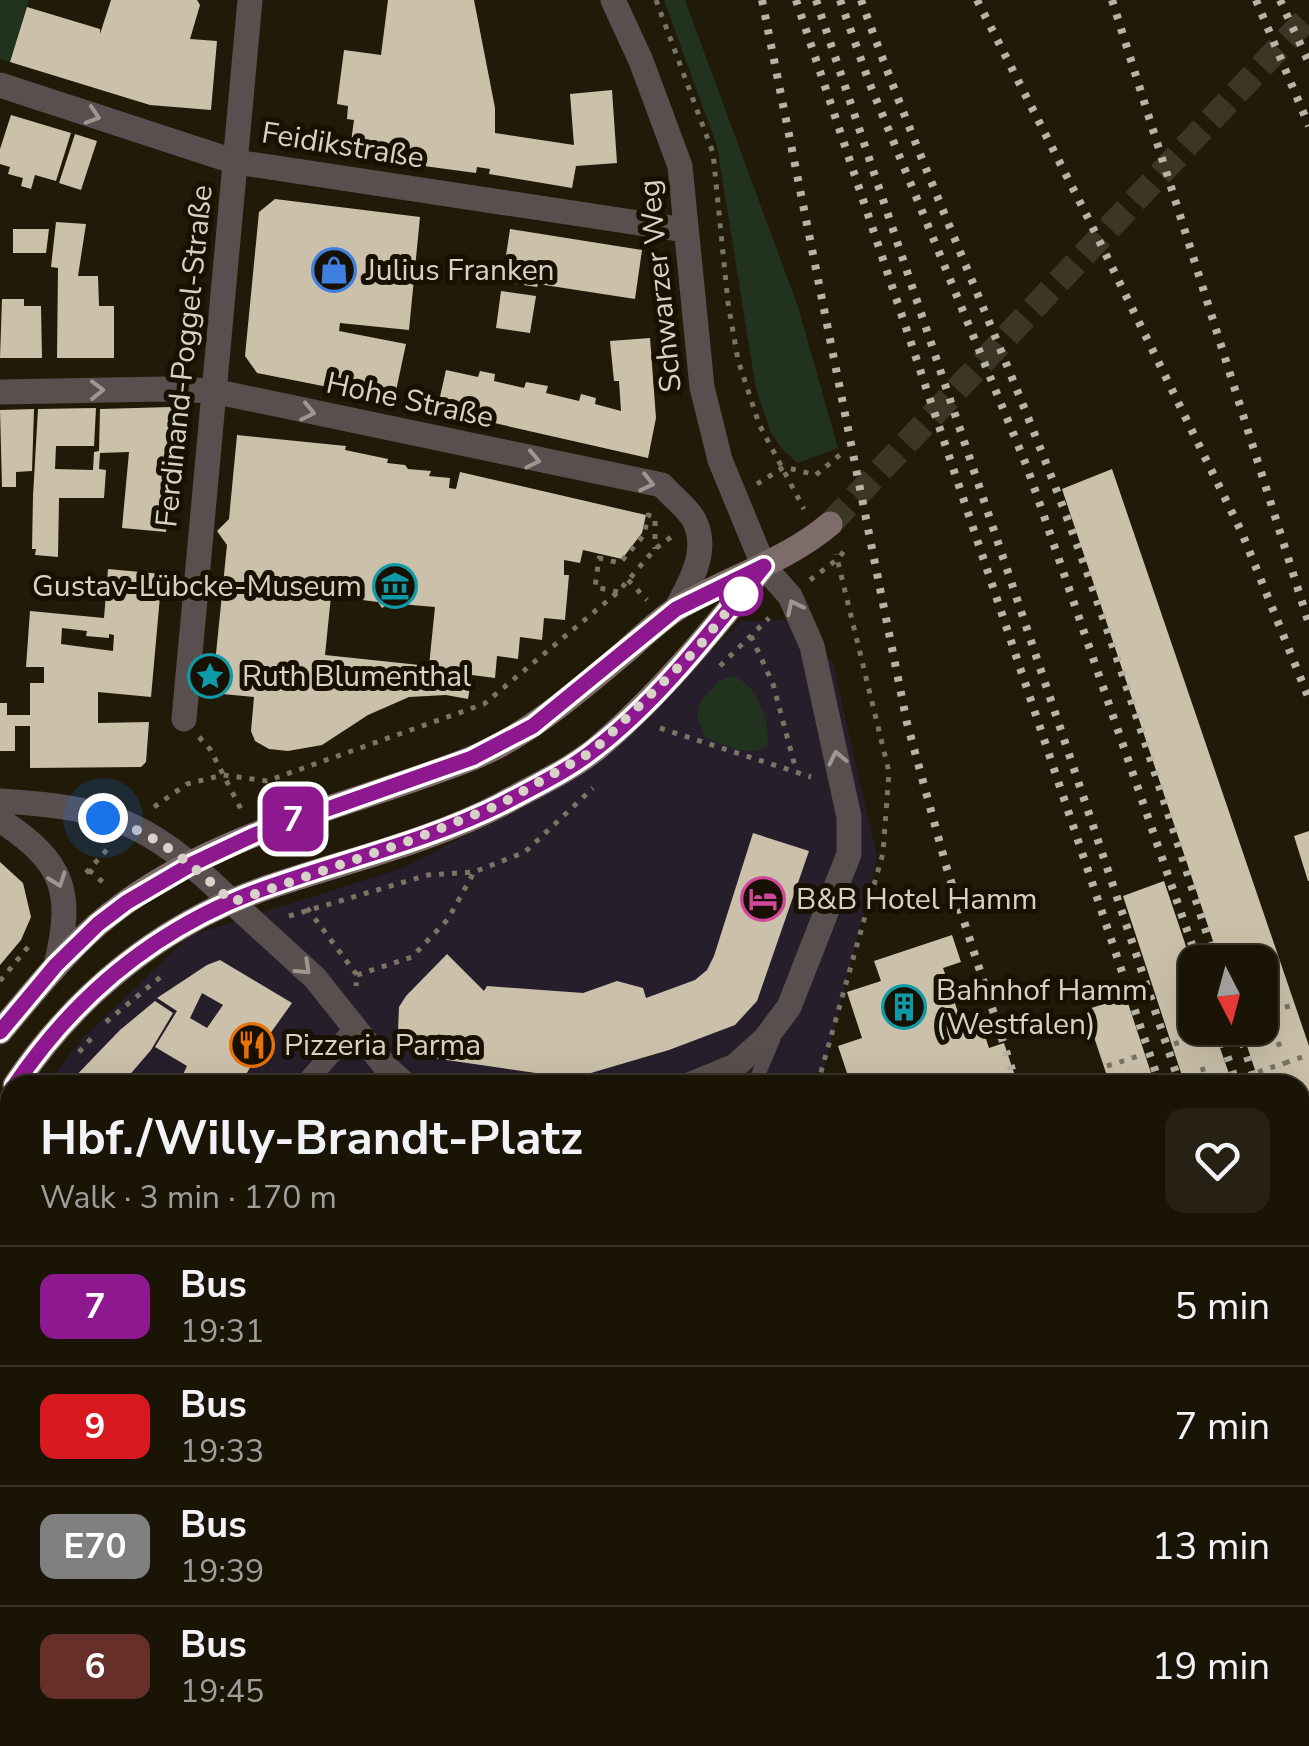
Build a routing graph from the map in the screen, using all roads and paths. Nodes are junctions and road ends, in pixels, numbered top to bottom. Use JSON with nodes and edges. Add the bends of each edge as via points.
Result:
{"nodes":[{"id":1,"x":250,"y":0,"type":"edge"},
{"id":2,"x":613,"y":0,"type":"edge"},
{"id":3,"x":656,"y":0,"type":"edge"},
{"id":4,"x":0,"y":85,"type":"edge"},
{"id":5,"x":236,"y":162,"type":"junction"},
{"id":6,"x":685,"y":230,"type":"junction"},
{"id":7,"x":213,"y":391,"type":"junction"},
{"id":8,"x":0,"y":392,"type":"edge"},
{"id":9,"x":842,"y":453,"type":"dead end"},
{"id":10,"x":784,"y":467,"type":"junction"},
{"id":11,"x":736,"y":497,"type":"junction"},
{"id":12,"x":694,"y":520,"type":"junction"},
{"id":13,"x":824,"y":530,"type":"junction"},
{"id":14,"x":655,"y":548,"type":"junction"},
{"id":15,"x":839,"y":558,"type":"dead end"},
{"id":16,"x":764,"y":566,"type":"junction"},
{"id":17,"x":618,"y":592,"type":"junction"},
{"id":18,"x":676,"y":609,"type":"junction"},
{"id":19,"x":751,"y":636,"type":"dead end"},
{"id":20,"x":628,"y":718,"type":"junction"},
{"id":21,"x":184,"y":719,"type":"dead end"},
{"id":22,"x":796,"y":771,"type":"junction"},
{"id":23,"x":844,"y":790,"type":"junction"},
{"id":24,"x":0,"y":801,"type":"edge"},
{"id":25,"x":0,"y":820,"type":"edge"},
{"id":26,"x":130,"y":824,"type":"junction"},
{"id":27,"x":192,"y":864,"type":"junction"},
{"id":28,"x":474,"y":872,"type":"dead end"},
{"id":29,"x":65,"y":902,"type":"junction"},
{"id":30,"x":232,"y":902,"type":"junction"},
{"id":31,"x":310,"y":911,"type":"dead end"},
{"id":32,"x":256,"y":924,"type":"junction"},
{"id":33,"x":56,"y":965,"type":"junction"},
{"id":34,"x":174,"y":965,"type":"dead end"},
{"id":35,"x":356,"y":975,"type":"dead end"},
{"id":36,"x":0,"y":980,"type":"edge"},
{"id":37,"x":1293,"y":1005,"type":"dead end"},
{"id":38,"x":789,"y":1007,"type":"junction"},
{"id":39,"x":1278,"y":1012,"type":"edge"},
{"id":40,"x":356,"y":1026,"type":"junction"},
{"id":41,"x":0,"y":1032,"type":"edge"},
{"id":42,"x":1174,"y":1044,"type":"dead end"},
{"id":43,"x":1178,"y":1044,"type":"edge"},
{"id":44,"x":1142,"y":1055,"type":"dead end"},
{"id":45,"x":1308,"y":1055,"type":"edge"},
{"id":46,"x":72,"y":1059,"type":"dead end"},
{"id":47,"x":1107,"y":1066,"type":"dead end"},
{"id":48,"x":1258,"y":1072,"type":"dead end"},
{"id":49,"x":22,"y":1075,"type":"edge"},
{"id":50,"x":313,"y":1075,"type":"edge"},
{"id":51,"x":395,"y":1075,"type":"edge"},
{"id":52,"x":713,"y":1075,"type":"edge"},
{"id":53,"x":758,"y":1075,"type":"edge"}],
"edges":[{"from":1,"to":5,"type":"street","name":"Ferdinand-Poggel-Straße"},
{"from":2,"to":6,"type":"street","name":"Schwarzer Weg","via":[[680,166]]},
{"from":3,"to":10,"type":"path","via":[[713,153],[738,360],[759,424]]},
{"from":4,"to":5,"type":"street","name":"Feidikstraße","one_way":true},
{"from":5,"to":6,"type":"street","name":"Feidikstraße"},
{"from":5,"to":7,"type":"street","name":"Ferdinand-Poggel-Straße"},
{"from":6,"to":11,"type":"street","name":"Schwarzer Weg","via":[[702,387]]},
{"from":8,"to":7,"type":"street","name":"Hohe Straße","one_way":true},
{"from":7,"to":12,"type":"street","name":"Hohe Straße","one_way":true,"via":[[662,485]]},
{"from":7,"to":21,"type":"street","name":"Ferdinand-Poggel-Straße"},
{"from":9,"to":10,"type":"path","via":[[816,475]]},
{"from":10,"to":11,"type":"path"},
{"from":10,"to":13,"type":"path"},
{"from":11,"to":16,"type":"street","name":"Schwarzer Weg"},
{"from":12,"to":14,"type":"path"},
{"from":12,"to":18,"type":"street","via":[[700,544],[695,574]]},
{"from":13,"to":15,"type":"path"},
{"from":13,"to":16,"type":"main road"},
{"from":14,"to":17,"type":"path"},
{"from":14,"to":17,"type":"path","via":[[656,517],[648,515],[644,535],[620,563],[599,558],[596,587]]},
{"from":16,"to":18,"type":"main road"},
{"from":16,"to":20,"type":"main road","via":[[696,650]]},
{"from":23,"to":16,"type":"street","name":"Schwarzer Weg","one_way":true,"via":[[812,646],[790,596]]},
{"from":17,"to":26,"type":"path","via":[[484,704],[266,781],[223,775],[187,784]]},
{"from":18,"to":27,"type":"main road","via":[[533,726]]},
{"from":19,"to":22,"type":"path","via":[[773,684]]},
{"from":20,"to":22,"type":"path"},
{"from":20,"to":30,"type":"main road","via":[[593,751],[501,804]]},
{"from":22,"to":23,"type":"path"},
{"from":23,"to":38,"type":"street","name":"Schwarzer Weg","via":[[849,854]]},
{"from":24,"to":26,"type":"street","via":[[50,804]]},
{"from":25,"to":29,"type":"street","one_way":true,"via":[[42,851]]},
{"from":26,"to":27,"type":"street"},
{"from":26,"to":29,"type":"path"},
{"from":27,"to":30,"type":"street"},
{"from":27,"to":33,"type":"main road","via":[[127,902]]},
{"from":28,"to":35,"type":"path","via":[[448,918],[412,957]]},
{"from":29,"to":33,"type":"street"},
{"from":29,"to":36,"type":"path"},
{"from":30,"to":32,"type":"street"},
{"from":30,"to":49,"type":"main road","via":[[118,968],[64,1019]]},
{"from":31,"to":32,"type":"path"},
{"from":32,"to":40,"type":"street","one_way":true,"via":[[316,978]]},
{"from":33,"to":41,"type":"main road"},
{"from":34,"to":46,"type":"path"},
{"from":37,"to":39,"type":"path"},
{"from":38,"to":52,"type":"street","name":"Schwarzer Weg","via":[[735,1066]]},
{"from":38,"to":53,"type":"lane"},
{"from":40,"to":50,"type":"street"},
{"from":40,"to":51,"type":"street"},
{"from":42,"to":43,"type":"path"},
{"from":44,"to":47,"type":"path"},
{"from":45,"to":48,"type":"path"}]}
